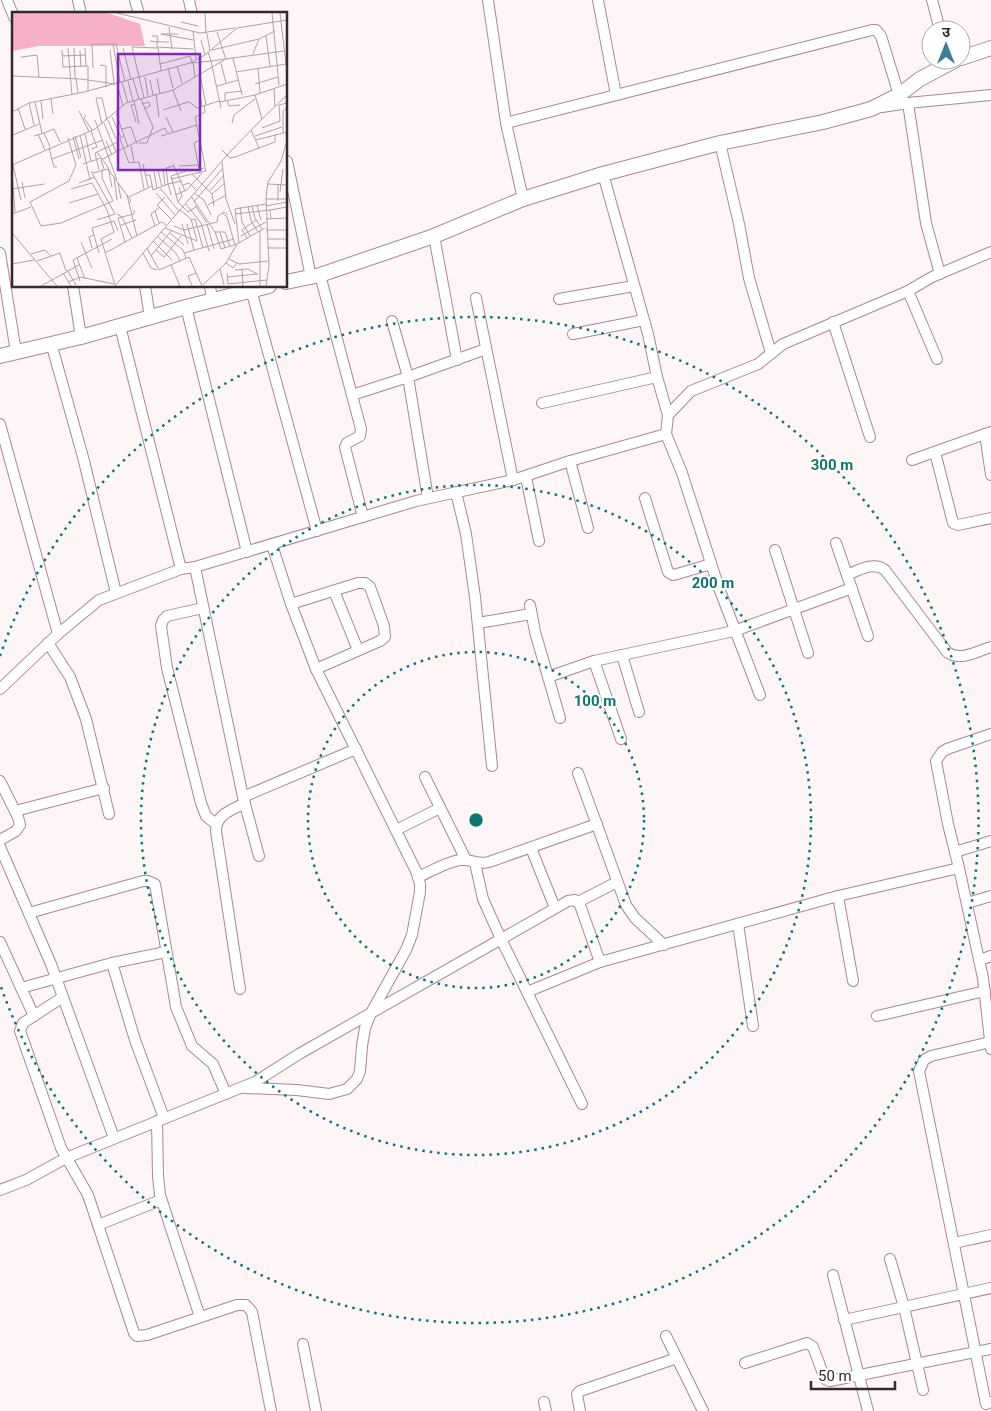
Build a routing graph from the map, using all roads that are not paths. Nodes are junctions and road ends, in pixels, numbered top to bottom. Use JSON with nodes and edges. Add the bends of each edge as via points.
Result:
{"nodes":[{"id":1,"x":7,"y":0,"type":"edge"},
{"id":2,"x":488,"y":0,"type":"edge"},
{"id":3,"x":598,"y":0,"type":"edge"},
{"id":4,"x":932,"y":0,"type":"edge"},
{"id":5,"x":12,"y":12,"type":"edge"},
{"id":6,"x":937,"y":20,"type":"edge"},
{"id":7,"x":991,"y":48,"type":"edge"},
{"id":8,"x":971,"y":55,"type":"edge"},
{"id":9,"x":935,"y":70,"type":"edge"},
{"id":10,"x":616,"y":95,"type":"junction"},
{"id":11,"x":991,"y":95,"type":"edge"},
{"id":12,"x":903,"y":99,"type":"junction"},
{"id":13,"x":506,"y":124,"type":"junction"},
{"id":14,"x":720,"y":143,"type":"junction"},
{"id":15,"x":288,"y":165,"type":"edge"},
{"id":16,"x":603,"y":174,"type":"junction"},
{"id":17,"x":523,"y":199,"type":"junction"},
{"id":18,"x":434,"y":236,"type":"junction"},
{"id":19,"x":991,"y":252,"type":"edge"},
{"id":20,"x":0,"y":253,"type":"edge"},
{"id":21,"x":940,"y":274,"type":"junction"},
{"id":22,"x":315,"y":276,"type":"junction"},
{"id":23,"x":288,"y":282,"type":"edge"},
{"id":24,"x":634,"y":286,"type":"junction"},
{"id":25,"x":73,"y":288,"type":"edge"},
{"id":26,"x":145,"y":288,"type":"edge"},
{"id":27,"x":210,"y":288,"type":"edge"},
{"id":28,"x":251,"y":288,"type":"edge"},
{"id":29,"x":908,"y":290,"type":"junction"},
{"id":30,"x":476,"y":298,"type":"dead end"},
{"id":31,"x":559,"y":299,"type":"dead end"},
{"id":32,"x":212,"y":300,"type":"junction"},
{"id":33,"x":186,"y":307,"type":"junction"},
{"id":34,"x":150,"y":317,"type":"junction"},
{"id":35,"x":644,"y":320,"type":"junction"},
{"id":36,"x":392,"y":321,"type":"dead end"},
{"id":37,"x":833,"y":322,"type":"junction"},
{"id":38,"x":120,"y":326,"type":"junction"},
{"id":39,"x":574,"y":334,"type":"dead end"},
{"id":40,"x":81,"y":337,"type":"junction"},
{"id":41,"x":51,"y":343,"type":"junction"},
{"id":42,"x":486,"y":349,"type":"junction"},
{"id":43,"x":16,"y":352,"type":"junction"},
{"id":44,"x":771,"y":354,"type":"junction"},
{"id":45,"x":0,"y":356,"type":"edge"},
{"id":46,"x":937,"y":359,"type":"dead end"},
{"id":47,"x":457,"y":360,"type":"junction"},
{"id":48,"x":408,"y":377,"type":"junction"},
{"id":49,"x":657,"y":377,"type":"junction"},
{"id":50,"x":352,"y":395,"type":"junction"},
{"id":51,"x":542,"y":403,"type":"dead end"},
{"id":52,"x":668,"y":415,"type":"junction"},
{"id":53,"x":0,"y":424,"type":"edge"},
{"id":54,"x":988,"y":433,"type":"edge"},
{"id":55,"x":666,"y":434,"type":"junction"},
{"id":56,"x":1,"y":435,"type":"edge"},
{"id":57,"x":870,"y":437,"type":"dead end"},
{"id":58,"x":935,"y":452,"type":"junction"},
{"id":59,"x":912,"y":460,"type":"dead end"},
{"id":60,"x":570,"y":461,"type":"junction"},
{"id":61,"x":991,"y":475,"type":"edge"},
{"id":62,"x":526,"y":477,"type":"junction"},
{"id":63,"x":513,"y":480,"type":"junction"},
{"id":64,"x":456,"y":492,"type":"junction"},
{"id":65,"x":428,"y":498,"type":"junction"},
{"id":66,"x":645,"y":498,"type":"dead end"},
{"id":67,"x":364,"y":517,"type":"junction"},
{"id":68,"x":991,"y":518,"type":"edge"},
{"id":69,"x":588,"y":528,"type":"dead end"},
{"id":70,"x":316,"y":531,"type":"junction"},
{"id":71,"x":539,"y":541,"type":"dead end"},
{"id":72,"x":836,"y":543,"type":"dead end"},
{"id":73,"x":272,"y":545,"type":"junction"},
{"id":74,"x":775,"y":550,"type":"dead end"},
{"id":75,"x":247,"y":552,"type":"junction"},
{"id":76,"x":711,"y":564,"type":"junction"},
{"id":77,"x":195,"y":568,"type":"junction"},
{"id":78,"x":181,"y":569,"type":"junction"},
{"id":79,"x":847,"y":575,"type":"junction"},
{"id":80,"x":852,"y":588,"type":"junction"},
{"id":81,"x":334,"y":591,"type":"junction"},
{"id":82,"x":116,"y":593,"type":"junction"},
{"id":83,"x":291,"y":604,"type":"junction"},
{"id":84,"x":203,"y":608,"type":"junction"},
{"id":85,"x":794,"y":610,"type":"junction"},
{"id":86,"x":478,"y":623,"type":"junction"},
{"id":87,"x":734,"y":631,"type":"junction"},
{"id":88,"x":58,"y":634,"type":"junction"},
{"id":89,"x":868,"y":636,"type":"dead end"},
{"id":90,"x":48,"y":643,"type":"junction"},
{"id":91,"x":991,"y":647,"type":"edge"},
{"id":92,"x":358,"y":650,"type":"junction"},
{"id":93,"x":808,"y":653,"type":"dead end"},
{"id":94,"x":622,"y":655,"type":"junction"},
{"id":95,"x":594,"y":661,"type":"junction"},
{"id":96,"x":316,"y":669,"type":"junction"},
{"id":97,"x":548,"y":677,"type":"junction"},
{"id":98,"x":0,"y":689,"type":"edge"},
{"id":99,"x":760,"y":695,"type":"dead end"},
{"id":100,"x":639,"y":712,"type":"dead end"},
{"id":101,"x":560,"y":718,"type":"dead end"},
{"id":102,"x":991,"y":734,"type":"edge"},
{"id":103,"x":621,"y":739,"type":"dead end"},
{"id":104,"x":356,"y":749,"type":"junction"},
{"id":105,"x":492,"y":766,"type":"dead end"},
{"id":106,"x":578,"y":773,"type":"dead end"},
{"id":107,"x":425,"y":777,"type":"dead end"},
{"id":108,"x":0,"y":781,"type":"edge"},
{"id":109,"x":104,"y":788,"type":"junction"},
{"id":110,"x":244,"y":800,"type":"junction"},
{"id":111,"x":440,"y":808,"type":"junction"},
{"id":112,"x":15,"y":811,"type":"junction"},
{"id":113,"x":109,"y":814,"type":"dead end"},
{"id":114,"x":216,"y":824,"type":"junction"},
{"id":115,"x":597,"y":824,"type":"junction"},
{"id":116,"x":396,"y":830,"type":"junction"},
{"id":117,"x":0,"y":840,"type":"edge"},
{"id":118,"x":991,"y":841,"type":"edge"},
{"id":119,"x":0,"y":847,"type":"edge"},
{"id":120,"x":531,"y":848,"type":"junction"},
{"id":121,"x":955,"y":852,"type":"junction"},
{"id":122,"x":259,"y":856,"type":"dead end"},
{"id":123,"x":470,"y":862,"type":"junction"},
{"id":124,"x":959,"y":868,"type":"junction"},
{"id":125,"x":418,"y":877,"type":"junction"},
{"id":126,"x":617,"y":882,"type":"junction"},
{"id":127,"x":838,"y":896,"type":"junction"},
{"id":128,"x":991,"y":896,"type":"edge"},
{"id":129,"x":578,"y":902,"type":"junction"},
{"id":130,"x":967,"y":903,"type":"junction"},
{"id":131,"x":556,"y":908,"type":"junction"},
{"id":132,"x":29,"y":913,"type":"junction"},
{"id":133,"x":738,"y":924,"type":"junction"},
{"id":134,"x":500,"y":940,"type":"junction"},
{"id":135,"x":0,"y":942,"type":"edge"},
{"id":136,"x":664,"y":945,"type":"junction"},
{"id":137,"x":166,"y":952,"type":"junction"},
{"id":138,"x":991,"y":956,"type":"edge"},
{"id":139,"x":980,"y":960,"type":"junction"},
{"id":140,"x":600,"y":962,"type":"junction"},
{"id":141,"x":112,"y":963,"type":"junction"},
{"id":142,"x":56,"y":978,"type":"junction"},
{"id":143,"x":853,"y":981,"type":"dead end"},
{"id":144,"x":20,"y":988,"type":"junction"},
{"id":145,"x":240,"y":989,"type":"dead end"},
{"id":146,"x":985,"y":991,"type":"junction"},
{"id":147,"x":527,"y":992,"type":"junction"},
{"id":148,"x":62,"y":997,"type":"junction"},
{"id":149,"x":371,"y":1013,"type":"junction"},
{"id":150,"x":34,"y":1016,"type":"junction"},
{"id":151,"x":877,"y":1016,"type":"dead end"},
{"id":152,"x":753,"y":1026,"type":"dead end"},
{"id":153,"x":990,"y":1045,"type":"edge"},
{"id":154,"x":243,"y":1088,"type":"junction"},
{"id":155,"x":226,"y":1094,"type":"junction"},
{"id":156,"x":582,"y":1104,"type":"dead end"},
{"id":157,"x":161,"y":1119,"type":"junction"},
{"id":158,"x":114,"y":1138,"type":"junction"},
{"id":159,"x":66,"y":1158,"type":"junction"},
{"id":160,"x":0,"y":1190,"type":"edge"},
{"id":161,"x":161,"y":1200,"type":"junction"},
{"id":162,"x":98,"y":1225,"type":"junction"},
{"id":163,"x":991,"y":1235,"type":"edge"},
{"id":164,"x":954,"y":1243,"type":"junction"},
{"id":165,"x":890,"y":1258,"type":"dead end"},
{"id":166,"x":833,"y":1275,"type":"dead end"},
{"id":167,"x":991,"y":1288,"type":"edge"},
{"id":168,"x":965,"y":1294,"type":"junction"},
{"id":169,"x":904,"y":1307,"type":"junction"},
{"id":170,"x":200,"y":1317,"type":"junction"},
{"id":171,"x":844,"y":1320,"type":"junction"},
{"id":172,"x":666,"y":1336,"type":"dead end"},
{"id":173,"x":304,"y":1344,"type":"dead end"},
{"id":174,"x":991,"y":1350,"type":"edge"},
{"id":175,"x":976,"y":1353,"type":"junction"},
{"id":176,"x":677,"y":1358,"type":"junction"},
{"id":177,"x":745,"y":1363,"type":"dead end"},
{"id":178,"x":916,"y":1364,"type":"junction"},
{"id":179,"x":858,"y":1375,"type":"junction"},
{"id":180,"x":923,"y":1390,"type":"dead end"},
{"id":181,"x":991,"y":1402,"type":"edge"},
{"id":182,"x":271,"y":1411,"type":"edge"},
{"id":183,"x":316,"y":1411,"type":"edge"},
{"id":184,"x":580,"y":1411,"type":"edge"},
{"id":185,"x":703,"y":1411,"type":"edge"},
{"id":186,"x":868,"y":1411,"type":"edge"}],
"edges":[{"from":1,"to":5,"type":"street"},
{"from":2,"to":13,"type":"street"},
{"from":3,"to":10,"type":"street"},
{"from":4,"to":6,"type":"street"},
{"from":7,"to":8,"type":"street"},
{"from":9,"to":12,"type":"street","via":[[920,79]]},
{"from":10,"to":12,"type":"street","via":[[876,30]]},
{"from":10,"to":13,"type":"street"},
{"from":11,"to":12,"type":"street"},
{"from":12,"to":14,"type":"street","via":[[823,122]]},
{"from":12,"to":21,"type":"street","via":[[926,223]]},
{"from":13,"to":17,"type":"street"},
{"from":14,"to":16,"type":"street"},
{"from":14,"to":44,"type":"street","via":[[749,278]]},
{"from":15,"to":22,"type":"street"},
{"from":16,"to":17,"type":"street"},
{"from":16,"to":24,"type":"street"},
{"from":17,"to":18,"type":"street"},
{"from":18,"to":22,"type":"street"},
{"from":18,"to":47,"type":"street"},
{"from":19,"to":21,"type":"street"},
{"from":20,"to":43,"type":"street"},
{"from":21,"to":29,"type":"street"},
{"from":22,"to":23,"type":"street"},
{"from":22,"to":50,"type":"street"},
{"from":24,"to":31,"type":"street"},
{"from":24,"to":35,"type":"street"},
{"from":25,"to":40,"type":"street"},
{"from":26,"to":34,"type":"street"},
{"from":27,"to":32,"type":"street"},
{"from":28,"to":32,"type":"street"},
{"from":28,"to":70,"type":"street"},
{"from":29,"to":37,"type":"street"},
{"from":29,"to":46,"type":"street"},
{"from":30,"to":42,"type":"street"},
{"from":32,"to":33,"type":"street"},
{"from":33,"to":34,"type":"street"},
{"from":33,"to":75,"type":"street"},
{"from":34,"to":38,"type":"street"},
{"from":35,"to":39,"type":"street"},
{"from":35,"to":49,"type":"street"},
{"from":36,"to":48,"type":"street"},
{"from":37,"to":44,"type":"street","via":[[784,344]]},
{"from":37,"to":57,"type":"street"},
{"from":38,"to":40,"type":"street"},
{"from":38,"to":78,"type":"street"},
{"from":40,"to":41,"type":"street"},
{"from":41,"to":43,"type":"street"},
{"from":41,"to":82,"type":"street"},
{"from":42,"to":47,"type":"street"},
{"from":42,"to":63,"type":"street"},
{"from":43,"to":45,"type":"street"},
{"from":44,"to":52,"type":"street","via":[[758,364],[691,391]]},
{"from":47,"to":48,"type":"street"},
{"from":48,"to":50,"type":"street"},
{"from":48,"to":65,"type":"street"},
{"from":49,"to":51,"type":"street"},
{"from":49,"to":52,"type":"street"},
{"from":50,"to":67,"type":"street","via":[[361,434],[345,447]]},
{"from":52,"to":55,"type":"street"},
{"from":53,"to":56,"type":"street"},
{"from":54,"to":58,"type":"street"},
{"from":54,"to":61,"type":"street"},
{"from":55,"to":60,"type":"street"},
{"from":55,"to":76,"type":"street"},
{"from":56,"to":88,"type":"street"},
{"from":58,"to":59,"type":"street"},
{"from":58,"to":68,"type":"street","via":[[953,523],[958,525]]},
{"from":60,"to":62,"type":"street"},
{"from":60,"to":69,"type":"street"},
{"from":62,"to":63,"type":"street"},
{"from":62,"to":71,"type":"street"},
{"from":63,"to":64,"type":"street"},
{"from":64,"to":65,"type":"street"},
{"from":64,"to":86,"type":"street","via":[[466,534]]},
{"from":65,"to":67,"type":"street"},
{"from":66,"to":76,"type":"street","via":[[668,572],[677,574]]},
{"from":67,"to":70,"type":"street"},
{"from":70,"to":73,"type":"street"},
{"from":72,"to":79,"type":"street"},
{"from":73,"to":75,"type":"street"},
{"from":73,"to":83,"type":"street"},
{"from":74,"to":85,"type":"street"},
{"from":75,"to":77,"type":"street"},
{"from":76,"to":87,"type":"street"},
{"from":77,"to":78,"type":"street"},
{"from":77,"to":84,"type":"street"},
{"from":78,"to":82,"type":"street"},
{"from":79,"to":80,"type":"street"},
{"from":79,"to":91,"type":"street","via":[[874,566],[886,570],[951,656],[960,657]]},
{"from":80,"to":85,"type":"street"},
{"from":80,"to":89,"type":"street"},
{"from":81,"to":83,"type":"street"},
{"from":81,"to":92,"type":"street"},
{"from":81,"to":92,"type":"street","via":[[362,583],[370,587],[386,634],[380,641]]},
{"from":82,"to":88,"type":"street","via":[[99,600]]},
{"from":83,"to":96,"type":"street"},
{"from":84,"to":110,"type":"street"},
{"from":84,"to":114,"type":"street","via":[[167,616],[161,626],[167,668],[201,803],[206,816]]},
{"from":85,"to":87,"type":"street"},
{"from":85,"to":93,"type":"street"},
{"from":86,"to":97,"type":"street","via":[[531,610]]},
{"from":86,"to":105,"type":"street"},
{"from":87,"to":94,"type":"street"},
{"from":87,"to":99,"type":"street"},
{"from":88,"to":90,"type":"street"},
{"from":90,"to":98,"type":"street"},
{"from":90,"to":109,"type":"street","via":[[70,677],[86,719]]},
{"from":92,"to":96,"type":"street"},
{"from":94,"to":95,"type":"street"},
{"from":94,"to":100,"type":"street"},
{"from":95,"to":97,"type":"street"},
{"from":95,"to":103,"type":"street"},
{"from":96,"to":104,"type":"street"},
{"from":97,"to":101,"type":"street"},
{"from":102,"to":121,"type":"street","via":[[946,749],[936,761]]},
{"from":104,"to":110,"type":"street"},
{"from":104,"to":116,"type":"street"},
{"from":106,"to":115,"type":"street"},
{"from":107,"to":111,"type":"street"},
{"from":108,"to":112,"type":"street"},
{"from":109,"to":112,"type":"street"},
{"from":109,"to":113,"type":"street"},
{"from":110,"to":114,"type":"street"},
{"from":110,"to":122,"type":"street"},
{"from":111,"to":116,"type":"street"},
{"from":111,"to":123,"type":"street"},
{"from":112,"to":117,"type":"street","via":[[20,821],[18,828]]},
{"from":114,"to":145,"type":"street"},
{"from":115,"to":120,"type":"street"},
{"from":115,"to":126,"type":"street"},
{"from":116,"to":125,"type":"street"},
{"from":118,"to":121,"type":"street"},
{"from":119,"to":132,"type":"street"},
{"from":120,"to":123,"type":"street","via":[[484,864]]},
{"from":120,"to":131,"type":"street"},
{"from":121,"to":124,"type":"street"},
{"from":123,"to":125,"type":"street","via":[[458,860]]},
{"from":123,"to":134,"type":"street"},
{"from":124,"to":127,"type":"street"},
{"from":124,"to":130,"type":"street"},
{"from":125,"to":149,"type":"street","via":[[420,892],[412,935]]},
{"from":126,"to":129,"type":"street"},
{"from":126,"to":136,"type":"street","via":[[630,912]]},
{"from":127,"to":133,"type":"street"},
{"from":127,"to":143,"type":"street"},
{"from":128,"to":130,"type":"street"},
{"from":129,"to":131,"type":"street","via":[[568,901]]},
{"from":129,"to":140,"type":"street"},
{"from":130,"to":139,"type":"street"},
{"from":131,"to":134,"type":"street"},
{"from":132,"to":137,"type":"street","via":[[143,881],[152,882],[156,886]]},
{"from":132,"to":142,"type":"street"},
{"from":133,"to":136,"type":"street"},
{"from":133,"to":152,"type":"street"},
{"from":134,"to":147,"type":"street"},
{"from":134,"to":149,"type":"street"},
{"from":135,"to":144,"type":"street"},
{"from":136,"to":140,"type":"street"},
{"from":137,"to":141,"type":"street"},
{"from":137,"to":155,"type":"street","via":[[176,1007],[189,1040],[213,1064]]},
{"from":138,"to":139,"type":"street"},
{"from":139,"to":146,"type":"street"},
{"from":140,"to":147,"type":"street"},
{"from":141,"to":142,"type":"street"},
{"from":141,"to":157,"type":"street"},
{"from":142,"to":144,"type":"street"},
{"from":142,"to":148,"type":"street"},
{"from":144,"to":150,"type":"street"},
{"from":146,"to":151,"type":"street"},
{"from":146,"to":153,"type":"street"},
{"from":147,"to":156,"type":"street"},
{"from":148,"to":150,"type":"street"},
{"from":148,"to":158,"type":"street"},
{"from":149,"to":154,"type":"street"},
{"from":149,"to":154,"type":"street","via":[[363,1038],[360,1070],[357,1079],[347,1089],[329,1094]]},
{"from":150,"to":159,"type":"street","via":[[23,1023],[20,1031]]},
{"from":153,"to":164,"type":"street","via":[[931,1056],[924,1060],[919,1070]]},
{"from":154,"to":155,"type":"street"},
{"from":155,"to":157,"type":"street"},
{"from":157,"to":158,"type":"street"},
{"from":157,"to":161,"type":"street","via":[[158,1176]]},
{"from":158,"to":159,"type":"street"},
{"from":159,"to":160,"type":"street"},
{"from":159,"to":162,"type":"street","via":[[88,1195]]},
{"from":161,"to":162,"type":"street"},
{"from":161,"to":170,"type":"street"},
{"from":162,"to":170,"type":"street","via":[[131,1327],[137,1336]]},
{"from":163,"to":164,"type":"street"},
{"from":164,"to":168,"type":"street"},
{"from":165,"to":169,"type":"street"},
{"from":166,"to":171,"type":"street"},
{"from":167,"to":168,"type":"street"},
{"from":168,"to":169,"type":"street"},
{"from":168,"to":175,"type":"street"},
{"from":169,"to":171,"type":"street"},
{"from":169,"to":178,"type":"street"},
{"from":170,"to":182,"type":"street","via":[[238,1305],[249,1307]]},
{"from":171,"to":179,"type":"street"},
{"from":172,"to":176,"type":"street"},
{"from":173,"to":183,"type":"street"},
{"from":174,"to":175,"type":"street"},
{"from":175,"to":178,"type":"street"},
{"from":175,"to":181,"type":"street","via":[[986,1404]]},
{"from":176,"to":184,"type":"street","via":[[580,1391]]},
{"from":176,"to":185,"type":"street"},
{"from":177,"to":179,"type":"street","via":[[807,1343],[813,1347],[826,1380]]},
{"from":178,"to":179,"type":"street"},
{"from":178,"to":180,"type":"street"},
{"from":179,"to":186,"type":"street"}]}
